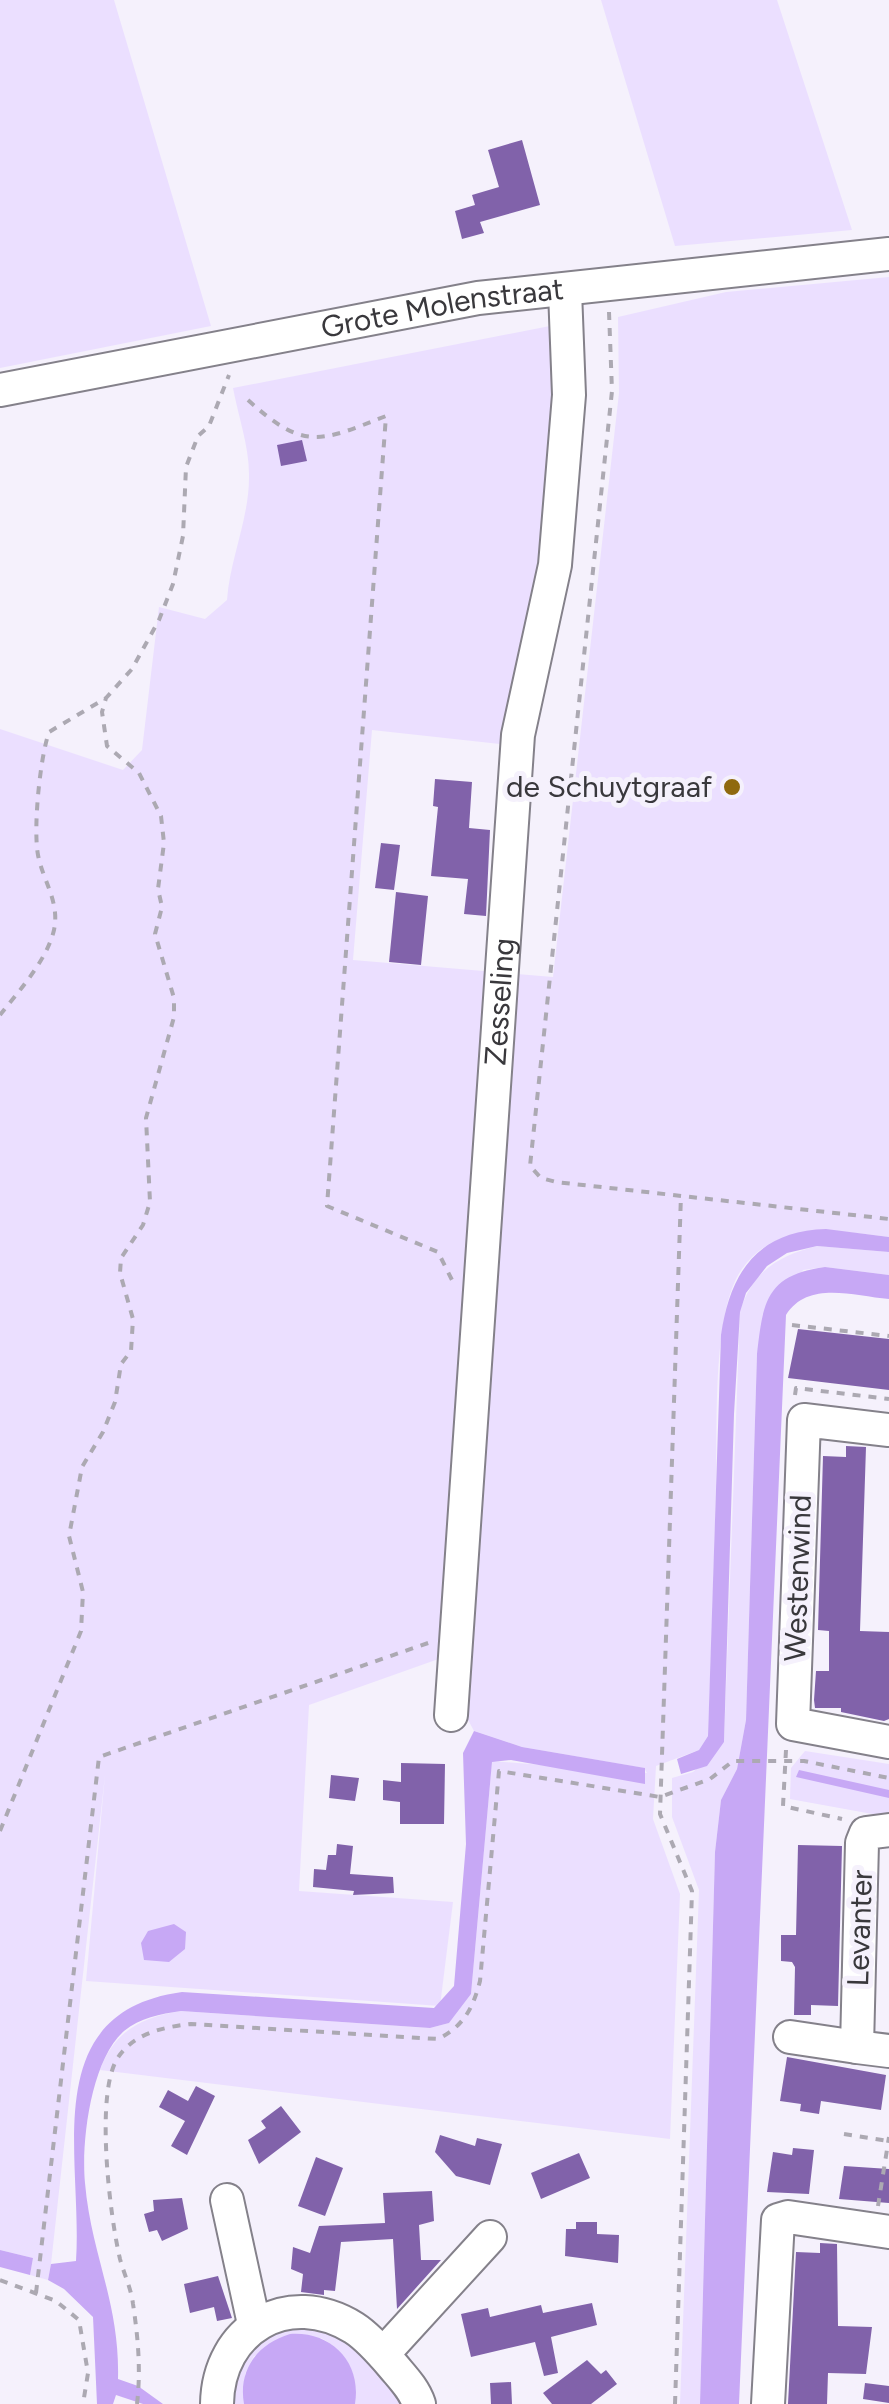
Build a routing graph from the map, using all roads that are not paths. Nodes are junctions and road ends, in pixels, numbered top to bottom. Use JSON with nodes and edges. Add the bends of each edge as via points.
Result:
{"nodes":[{"id":1,"x":889,"y":254,"type":"edge"},
{"id":2,"x":565,"y":291,"type":"junction"},
{"id":3,"x":0,"y":390,"type":"edge"},
{"id":4,"x":889,"y":1430,"type":"edge"},
{"id":5,"x":451,"y":1714,"type":"dead end"},
{"id":6,"x":889,"y":1742,"type":"edge"},
{"id":7,"x":878,"y":1832,"type":"edge"},
{"id":8,"x":790,"y":2037,"type":"dead end"},
{"id":9,"x":873,"y":2049,"type":"edge"},
{"id":10,"x":228,"y":2200,"type":"dead end"},
{"id":11,"x":882,"y":2231,"type":"edge"},
{"id":12,"x":490,"y":2237,"type":"dead end"},
{"id":13,"x":254,"y":2324,"type":"junction"},
{"id":14,"x":382,"y":2354,"type":"junction"},
{"id":15,"x":217,"y":2404,"type":"edge"},
{"id":16,"x":419,"y":2404,"type":"edge"},
{"id":17,"x":768,"y":2404,"type":"edge"}],
"edges":[{"from":1,"to":2,"type":"street","name":"Grote Molenstraat"},
{"from":2,"to":3,"type":"street","name":"Grote Molenstraat","via":[[450,303]]},
{"from":2,"to":5,"type":"street","name":"Zesseling","via":[[568,414],[556,565],[518,736]]},
{"from":4,"to":6,"type":"street","name":"Westenwind","via":[[804,1420],[793,1724]]},
{"from":7,"to":9,"type":"street","name":"Levanter"},
{"from":8,"to":9,"type":"street","name":"Levanter"},
{"from":10,"to":13,"type":"street"},
{"from":11,"to":17,"type":"street","via":[[778,2220]]},
{"from":12,"to":14,"type":"street"},
{"from":13,"to":14,"type":"street","via":[[293,2314],[324,2318],[354,2327]]},
{"from":13,"to":15,"type":"street","via":[[225,2362]]},
{"from":14,"to":16,"type":"street"}]}
